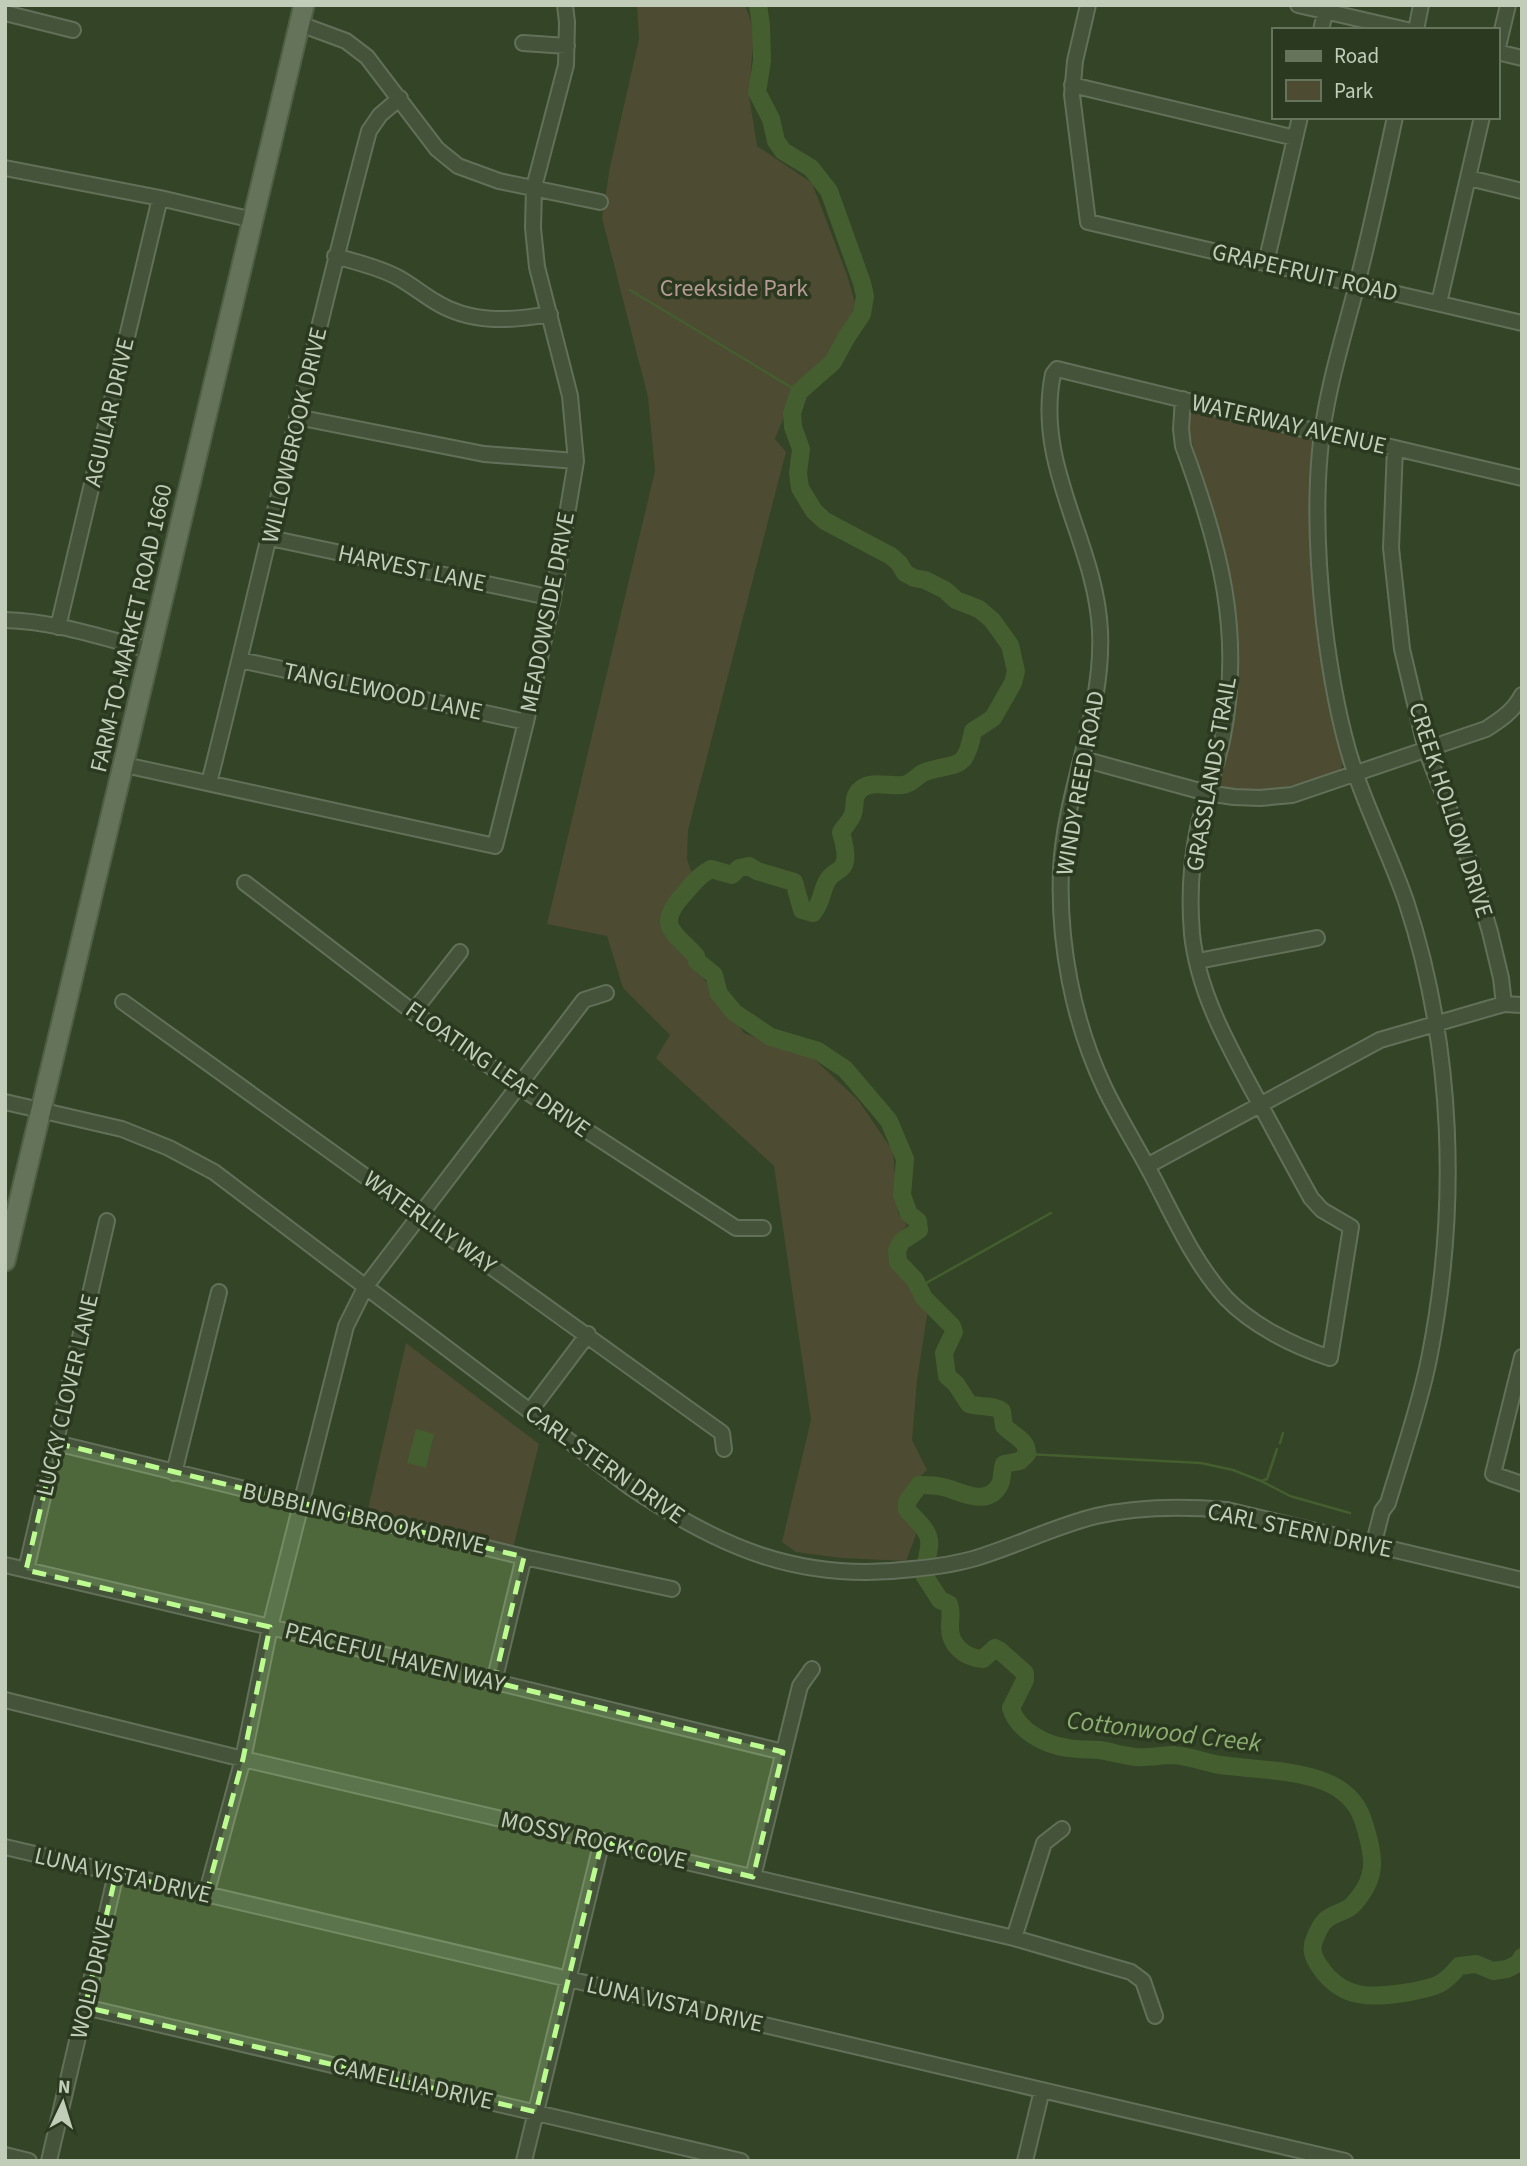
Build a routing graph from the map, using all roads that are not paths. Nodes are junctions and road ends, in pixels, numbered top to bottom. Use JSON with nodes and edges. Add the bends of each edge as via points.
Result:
{"nodes":[{"id":1,"x":565,"y":5,"type":"edge"},
{"id":2,"x":1088,"y":5,"type":"edge"},
{"id":3,"x":1298,"y":5,"type":"edge"},
{"id":4,"x":1421,"y":5,"type":"edge"},
{"id":5,"x":1508,"y":5,"type":"edge"},
{"id":6,"x":1326,"y":9,"type":"edge"},
{"id":7,"x":300,"y":11,"type":"edge"},
{"id":8,"x":5,"y":13,"type":"edge"},
{"id":9,"x":1321,"y":28,"type":"edge"},
{"id":10,"x":1399,"y":28,"type":"edge"},
{"id":11,"x":1416,"y":28,"type":"edge"},
{"id":12,"x":73,"y":30,"type":"dead end"},
{"id":13,"x":523,"y":43,"type":"dead end"},
{"id":14,"x":1499,"y":43,"type":"edge"},
{"id":15,"x":567,"y":46,"type":"junction"},
{"id":16,"x":1499,"y":52,"type":"edge"},
{"id":17,"x":1522,"y":58,"type":"edge"},
{"id":18,"x":1072,"y":85,"type":"junction"},
{"id":19,"x":400,"y":98,"type":"junction"},
{"id":20,"x":1300,"y":119,"type":"edge"},
{"id":21,"x":1395,"y":119,"type":"edge"},
{"id":22,"x":1482,"y":119,"type":"edge"},
{"id":23,"x":1295,"y":138,"type":"junction"},
{"id":24,"x":7,"y":168,"type":"edge"},
{"id":25,"x":1469,"y":178,"type":"junction"},
{"id":26,"x":5,"y":184,"type":"edge"},
{"id":27,"x":534,"y":187,"type":"junction"},
{"id":28,"x":1522,"y":191,"type":"edge"},
{"id":29,"x":160,"y":198,"type":"junction"},
{"id":30,"x":600,"y":202,"type":"dead end"},
{"id":31,"x":253,"y":220,"type":"junction"},
{"id":32,"x":335,"y":256,"type":"junction"},
{"id":33,"x":1266,"y":263,"type":"junction"},
{"id":34,"x":1357,"y":285,"type":"junction"},
{"id":35,"x":1439,"y":303,"type":"junction"},
{"id":36,"x":550,"y":314,"type":"junction"},
{"id":37,"x":1522,"y":323,"type":"edge"},
{"id":38,"x":1057,"y":369,"type":"joint"},
{"id":39,"x":1183,"y":400,"type":"junction"},
{"id":40,"x":297,"y":417,"type":"junction"},
{"id":41,"x":1323,"y":431,"type":"junction"},
{"id":42,"x":1395,"y":448,"type":"junction"},
{"id":43,"x":576,"y":461,"type":"junction"},
{"id":44,"x":1522,"y":478,"type":"edge"},
{"id":45,"x":270,"y":538,"type":"junction"},
{"id":46,"x":553,"y":598,"type":"junction"},
{"id":47,"x":5,"y":620,"type":"edge"},
{"id":48,"x":58,"y":626,"type":"junction"},
{"id":49,"x":150,"y":650,"type":"junction"},
{"id":50,"x":240,"y":660,"type":"junction"},
{"id":51,"x":1522,"y":695,"type":"edge"},
{"id":52,"x":526,"y":722,"type":"junction"},
{"id":53,"x":1426,"y":750,"type":"junction"},
{"id":54,"x":1083,"y":760,"type":"junction"},
{"id":55,"x":125,"y":765,"type":"junction"},
{"id":56,"x":1356,"y":775,"type":"junction"},
{"id":57,"x":209,"y":783,"type":"junction"},
{"id":58,"x":1207,"y":793,"type":"junction"},
{"id":59,"x":246,"y":883,"type":"dead end"},
{"id":60,"x":1317,"y":938,"type":"dead end"},
{"id":61,"x":460,"y":952,"type":"dead end"},
{"id":62,"x":1198,"y":961,"type":"junction"},
{"id":63,"x":606,"y":993,"type":"dead end"},
{"id":64,"x":123,"y":1002,"type":"dead end"},
{"id":65,"x":1504,"y":1004,"type":"junction"},
{"id":66,"x":1522,"y":1005,"type":"edge"},
{"id":67,"x":413,"y":1012,"type":"junction"},
{"id":68,"x":1434,"y":1024,"type":"junction"},
{"id":69,"x":518,"y":1086,"type":"junction"},
{"id":70,"x":5,"y":1102,"type":"edge"},
{"id":71,"x":1261,"y":1105,"type":"junction"},
{"id":72,"x":41,"y":1110,"type":"junction"},
{"id":73,"x":1147,"y":1167,"type":"junction"},
{"id":74,"x":419,"y":1214,"type":"junction"},
{"id":75,"x":107,"y":1221,"type":"dead end"},
{"id":76,"x":763,"y":1228,"type":"dead end"},
{"id":77,"x":5,"y":1261,"type":"edge"},
{"id":78,"x":366,"y":1286,"type":"junction"},
{"id":79,"x":219,"y":1292,"type":"dead end"},
{"id":80,"x":588,"y":1334,"type":"junction"},
{"id":81,"x":1522,"y":1357,"type":"edge"},
{"id":82,"x":1330,"y":1358,"type":"joint"},
{"id":83,"x":530,"y":1411,"type":"junction"},
{"id":84,"x":56,"y":1443,"type":"junction"},
{"id":85,"x":724,"y":1449,"type":"dead end"},
{"id":86,"x":174,"y":1473,"type":"junction"},
{"id":87,"x":1522,"y":1484,"type":"edge"},
{"id":88,"x":301,"y":1503,"type":"junction"},
{"id":89,"x":1378,"y":1547,"type":"junction"},
{"id":90,"x":524,"y":1557,"type":"junction"},
{"id":91,"x":5,"y":1565,"type":"edge"},
{"id":92,"x":26,"y":1570,"type":"junction"},
{"id":93,"x":1522,"y":1580,"type":"edge"},
{"id":94,"x":672,"y":1589,"type":"dead end"},
{"id":95,"x":270,"y":1627,"type":"junction"},
{"id":96,"x":812,"y":1669,"type":"dead end"},
{"id":97,"x":494,"y":1682,"type":"junction"},
{"id":98,"x":5,"y":1700,"type":"edge"},
{"id":99,"x":783,"y":1752,"type":"junction"},
{"id":100,"x":243,"y":1759,"type":"junction"},
{"id":101,"x":1062,"y":1829,"type":"dead end"},
{"id":102,"x":602,"y":1841,"type":"junction"},
{"id":103,"x":5,"y":1847,"type":"edge"},
{"id":104,"x":116,"y":1874,"type":"junction"},
{"id":105,"x":753,"y":1877,"type":"junction"},
{"id":106,"x":206,"y":1895,"type":"junction"},
{"id":107,"x":1014,"y":1938,"type":"junction"},
{"id":108,"x":567,"y":1979,"type":"junction"},
{"id":109,"x":85,"y":2007,"type":"junction"},
{"id":110,"x":1155,"y":2016,"type":"dead end"},
{"id":111,"x":1042,"y":2090,"type":"junction"},
{"id":112,"x":536,"y":2112,"type":"junction"},
{"id":113,"x":5,"y":2155,"type":"edge"},
{"id":114,"x":29,"y":2161,"type":"edge"},
{"id":115,"x":50,"y":2161,"type":"edge"},
{"id":116,"x":524,"y":2161,"type":"edge"},
{"id":117,"x":740,"y":2161,"type":"edge"},
{"id":118,"x":1025,"y":2161,"type":"edge"},
{"id":119,"x":1345,"y":2161,"type":"edge"}],
"edges":[{"from":1,"to":15,"type":"street","name":"MEADOWSIDE DRIVE"},
{"from":2,"to":18,"type":"street"},
{"from":3,"to":6,"type":"street"},
{"from":4,"to":11,"type":"street"},
{"from":5,"to":14,"type":"street"},
{"from":6,"to":9,"type":"street"},
{"from":6,"to":10,"type":"street"},
{"from":7,"to":19,"type":"street","via":[[367,57]]},
{"from":7,"to":31,"type":"main road","name":"FARM-TO-MARKET ROAD 1660"},
{"from":8,"to":12,"type":"street"},
{"from":13,"to":15,"type":"street"},
{"from":15,"to":27,"type":"street","name":"MEADOWSIDE DRIVE"},
{"from":16,"to":17,"type":"street"},
{"from":18,"to":23,"type":"street"},
{"from":18,"to":33,"type":"street","name":"GRAPEFRUIT ROAD","via":[[1088,222]]},
{"from":19,"to":27,"type":"street","via":[[437,149],[458,166],[499,181]]},
{"from":19,"to":32,"type":"street","name":"WILLOWBROOK DRIVE","via":[[369,131]]},
{"from":20,"to":23,"type":"street"},
{"from":21,"to":34,"type":"street"},
{"from":22,"to":25,"type":"street"},
{"from":23,"to":33,"type":"street"},
{"from":24,"to":26,"type":"street"},
{"from":24,"to":29,"type":"street"},
{"from":25,"to":28,"type":"street"},
{"from":25,"to":35,"type":"street"},
{"from":27,"to":30,"type":"street"},
{"from":27,"to":36,"type":"street","name":"MEADOWSIDE DRIVE","via":[[537,267]]},
{"from":29,"to":31,"type":"street"},
{"from":29,"to":48,"type":"street","name":"AGUILAR DRIVE"},
{"from":31,"to":49,"type":"main road","name":"FARM-TO-MARKET ROAD 1660"},
{"from":32,"to":36,"type":"street","via":[[380,269],[445,307],[482,319]]},
{"from":32,"to":40,"type":"street","name":"WILLOWBROOK DRIVE"},
{"from":33,"to":34,"type":"street","name":"GRAPEFRUIT ROAD"},
{"from":34,"to":35,"type":"street","name":"GRAPEFRUIT ROAD"},
{"from":34,"to":41,"type":"street"},
{"from":35,"to":37,"type":"street","name":"GRAPEFRUIT ROAD"},
{"from":36,"to":43,"type":"street","name":"MEADOWSIDE DRIVE","via":[[570,396]]},
{"from":38,"to":39,"type":"street","name":"WATERWAY AVENUE"},
{"from":38,"to":54,"type":"street","name":"WINDY REED ROAD","via":[[1052,380],[1052,447],[1090,572],[1100,629],[1100,668]]},
{"from":39,"to":41,"type":"street","name":"WATERWAY AVENUE"},
{"from":39,"to":58,"type":"street","name":"GRASSLANDS TRAIL","via":[[1184,446],[1216,543],[1230,627],[1228,700]]},
{"from":40,"to":43,"type":"street","via":[[484,454]]},
{"from":40,"to":45,"type":"street","name":"WILLOWBROOK DRIVE"},
{"from":41,"to":42,"type":"street","name":"WATERWAY AVENUE"},
{"from":41,"to":56,"type":"street","via":[[1319,520],[1324,621]]},
{"from":42,"to":44,"type":"street","name":"WATERWAY AVENUE"},
{"from":42,"to":53,"type":"street","name":"CREEK HOLLOW DRIVE","via":[[1391,548],[1396,600],[1402,649]]},
{"from":43,"to":46,"type":"street","name":"MEADOWSIDE DRIVE"},
{"from":45,"to":46,"type":"street","name":"HARVEST LANE"},
{"from":45,"to":50,"type":"street","name":"WILLOWBROOK DRIVE"},
{"from":46,"to":52,"type":"street","name":"MEADOWSIDE DRIVE"},
{"from":47,"to":48,"type":"street"},
{"from":48,"to":49,"type":"street"},
{"from":49,"to":55,"type":"main road","name":"FARM-TO-MARKET ROAD 1660"},
{"from":50,"to":52,"type":"street","name":"TANGLEWOOD LANE"},
{"from":50,"to":57,"type":"street","name":"WILLOWBROOK DRIVE"},
{"from":51,"to":53,"type":"street","via":[[1504,717],[1486,729]]},
{"from":52,"to":57,"type":"street","name":"MEADOWSIDE DRIVE","via":[[495,846]]},
{"from":53,"to":56,"type":"street"},
{"from":53,"to":65,"type":"street","name":"CREEK HOLLOW DRIVE","via":[[1469,860]]},
{"from":54,"to":58,"type":"street"},
{"from":54,"to":73,"type":"street","name":"WINDY REED ROAD","via":[[1061,869],[1065,950],[1072,992],[1096,1067]]},
{"from":55,"to":57,"type":"street","name":"MEADOWSIDE DRIVE"},
{"from":55,"to":72,"type":"main road","name":"FARM-TO-MARKET ROAD 1660"},
{"from":56,"to":58,"type":"street","via":[[1292,795]]},
{"from":56,"to":68,"type":"street","via":[[1405,901]]},
{"from":58,"to":62,"type":"street","name":"GRASSLANDS TRAIL","via":[[1193,870],[1192,934]]},
{"from":59,"to":67,"type":"street","name":"FLOATING LEAF DRIVE"},
{"from":60,"to":62,"type":"street"},
{"from":61,"to":67,"type":"street"},
{"from":62,"to":71,"type":"street","name":"GRASSLANDS TRAIL","via":[[1223,1037]]},
{"from":63,"to":69,"type":"street","via":[[584,1000]]},
{"from":64,"to":74,"type":"street","name":"WATERLILY WAY"},
{"from":65,"to":66,"type":"street"},
{"from":65,"to":68,"type":"street"},
{"from":67,"to":69,"type":"street","name":"FLOATING LEAF DRIVE"},
{"from":68,"to":71,"type":"street","via":[[1380,1040]]},
{"from":68,"to":89,"type":"street","via":[[1447,1138],[1448,1194],[1439,1301],[1429,1362],[1388,1503],[1381,1511]]},
{"from":69,"to":74,"type":"street"},
{"from":69,"to":76,"type":"street","name":"FLOATING LEAF DRIVE","via":[[736,1228]]},
{"from":70,"to":72,"type":"street","name":"CARL STERN DRIVE"},
{"from":71,"to":73,"type":"street"},
{"from":71,"to":82,"type":"street","name":"GRASSLANDS TRAIL","via":[[1311,1198],[1321,1210],[1351,1227]]},
{"from":72,"to":77,"type":"main road","name":"FARM-TO-MARKET ROAD 1660"},
{"from":72,"to":78,"type":"street","name":"CARL STERN DRIVE","via":[[122,1129],[214,1172]]},
{"from":73,"to":82,"type":"street","name":"WINDY REED ROAD","via":[[1200,1264],[1227,1298],[1257,1323]]},
{"from":74,"to":78,"type":"street"},
{"from":74,"to":80,"type":"street","name":"WATERLILY WAY"},
{"from":75,"to":84,"type":"street","name":"LUCKY CLOVER LANE"},
{"from":78,"to":83,"type":"street","name":"CARL STERN DRIVE"},
{"from":78,"to":88,"type":"street","via":[[346,1326]]},
{"from":79,"to":86,"type":"street"},
{"from":80,"to":83,"type":"street"},
{"from":80,"to":85,"type":"street","name":"WATERLILY WAY","via":[[722,1433]]},
{"from":81,"to":87,"type":"street","via":[[1493,1474]]},
{"from":83,"to":89,"type":"street","name":"CARL STERN DRIVE","via":[[677,1518],[776,1560],[808,1567],[888,1572],[972,1559],[1093,1517],[1156,1506],[1227,1510]]},
{"from":84,"to":86,"type":"street","name":"BUBBLING BROOK DRIVE"},
{"from":84,"to":92,"type":"street","name":"LUCKY CLOVER LANE"},
{"from":86,"to":88,"type":"street","name":"BUBBLING BROOK DRIVE"},
{"from":88,"to":90,"type":"street","name":"BUBBLING BROOK DRIVE"},
{"from":88,"to":95,"type":"street"},
{"from":89,"to":93,"type":"street","name":"CARL STERN DRIVE"},
{"from":90,"to":94,"type":"street","name":"BUBBLING BROOK DRIVE"},
{"from":90,"to":97,"type":"street"},
{"from":91,"to":92,"type":"street","name":"PEACEFUL HAVEN WAY"},
{"from":92,"to":95,"type":"street","name":"PEACEFUL HAVEN WAY"},
{"from":95,"to":97,"type":"street","name":"PEACEFUL HAVEN WAY"},
{"from":95,"to":100,"type":"street"},
{"from":96,"to":99,"type":"street","via":[[800,1686]]},
{"from":97,"to":99,"type":"street","name":"PEACEFUL HAVEN WAY"},
{"from":98,"to":100,"type":"street","name":"MOSSY ROCK COVE"},
{"from":99,"to":105,"type":"street"},
{"from":100,"to":102,"type":"street","name":"MOSSY ROCK COVE"},
{"from":100,"to":106,"type":"street"},
{"from":101,"to":107,"type":"street","via":[[1044,1843]]},
{"from":102,"to":105,"type":"street","name":"MOSSY ROCK COVE"},
{"from":102,"to":108,"type":"street"},
{"from":103,"to":104,"type":"street","name":"LUNA VISTA DRIVE"},
{"from":104,"to":106,"type":"street","name":"LUNA VISTA DRIVE"},
{"from":104,"to":109,"type":"street","name":"WOLD DRIVE"},
{"from":105,"to":107,"type":"street","name":"MOSSY ROCK COVE"},
{"from":106,"to":108,"type":"street","name":"LUNA VISTA DRIVE"},
{"from":107,"to":110,"type":"street","name":"MOSSY ROCK COVE","via":[[1131,1972],[1143,1981]]},
{"from":108,"to":111,"type":"street","name":"LUNA VISTA DRIVE"},
{"from":108,"to":112,"type":"street"},
{"from":109,"to":112,"type":"street","name":"CAMELLIA DRIVE"},
{"from":109,"to":115,"type":"street","name":"WOLD DRIVE"},
{"from":111,"to":118,"type":"street"},
{"from":111,"to":119,"type":"street","name":"LUNA VISTA DRIVE"},
{"from":112,"to":116,"type":"street"},
{"from":112,"to":117,"type":"street","name":"CAMELLIA DRIVE"},
{"from":113,"to":114,"type":"street"}]}
